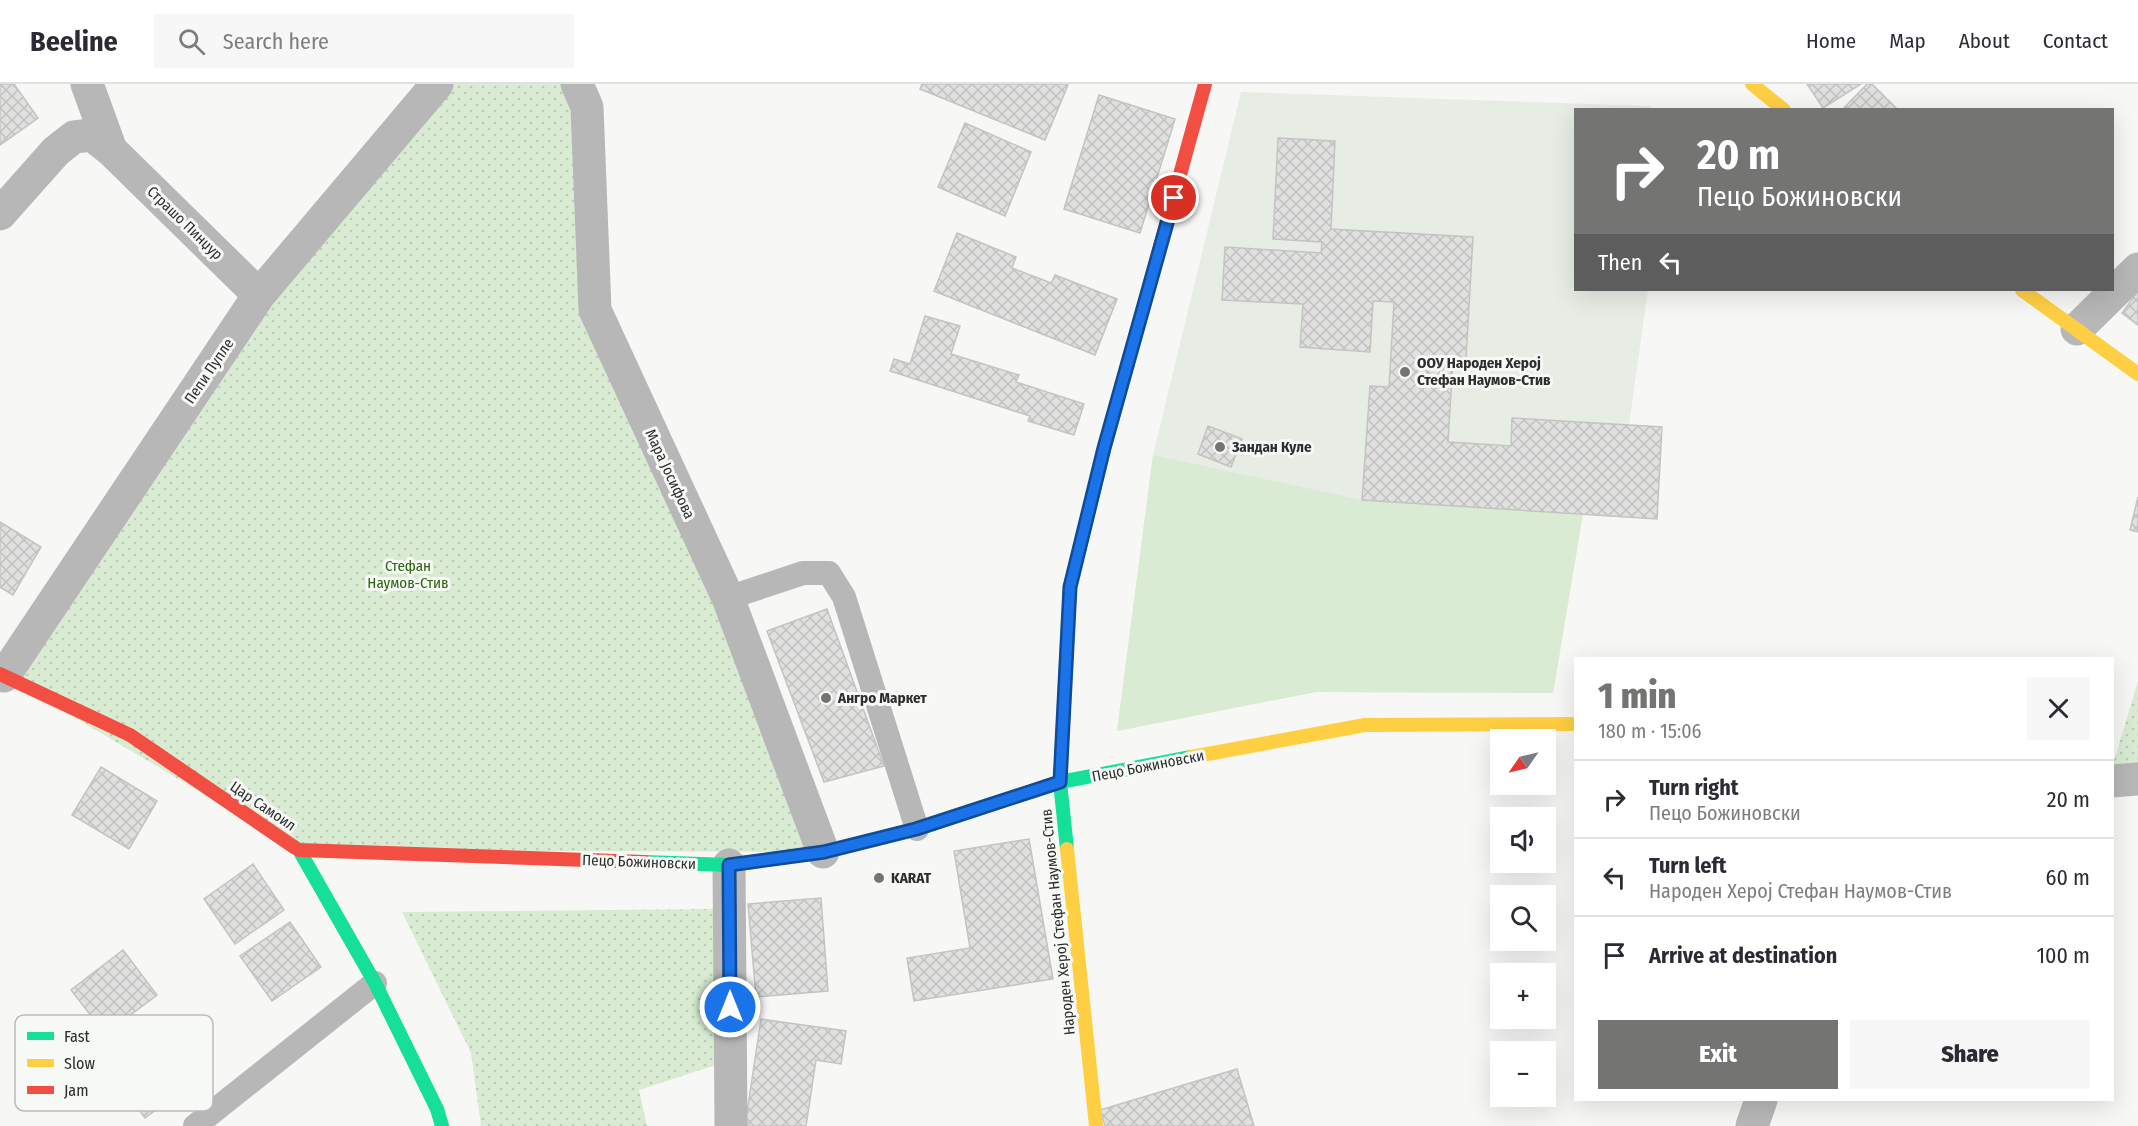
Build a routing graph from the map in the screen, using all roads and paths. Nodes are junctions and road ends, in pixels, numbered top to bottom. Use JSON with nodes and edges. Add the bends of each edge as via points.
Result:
{"nodes":[{"id":1,"x":87,"y":84,"type":"edge"},
{"id":2,"x":437,"y":84,"type":"edge"},
{"id":3,"x":577,"y":84,"type":"edge"},
{"id":4,"x":1205,"y":84,"type":"edge"},
{"id":5,"x":1752,"y":84,"type":"edge"},
{"id":6,"x":1782,"y":108,"type":"edge"},
{"id":7,"x":111,"y":150,"type":"junction"},
{"id":8,"x":0,"y":214,"type":"edge"},
{"id":9,"x":2138,"y":269,"type":"edge"},
{"id":10,"x":2023,"y":291,"type":"edge"},
{"id":11,"x":260,"y":295,"type":"junction"},
{"id":12,"x":2077,"y":329,"type":"junction"},
{"id":13,"x":2138,"y":374,"type":"edge"},
{"id":14,"x":728,"y":598,"type":"junction"},
{"id":15,"x":2,"y":675,"type":"edge"},
{"id":16,"x":1574,"y":724,"type":"edge"},
{"id":17,"x":2138,"y":779,"type":"edge"},
{"id":18,"x":2114,"y":781,"type":"edge"},
{"id":19,"x":1060,"y":782,"type":"junction"},
{"id":20,"x":916,"y":829,"type":"junction"},
{"id":21,"x":299,"y":850,"type":"junction"},
{"id":22,"x":824,"y":852,"type":"junction"},
{"id":23,"x":729,"y":865,"type":"junction"},
{"id":24,"x":375,"y":982,"type":"junction"},
{"id":25,"x":1761,"y":1101,"type":"edge"},
{"id":26,"x":195,"y":1126,"type":"edge"},
{"id":27,"x":442,"y":1126,"type":"edge"},
{"id":28,"x":731,"y":1126,"type":"edge"},
{"id":29,"x":1096,"y":1126,"type":"edge"},
{"id":30,"x":1752,"y":1126,"type":"edge"}],
"edges":[{"from":1,"to":7,"type":"street","name":"Страшо Пинџур"},
{"from":2,"to":11,"type":"street","name":"Пепи Пупле"},
{"from":3,"to":14,"type":"street","name":"Мара Јосифова","via":[[587,107],[595,310]]},
{"from":4,"to":19,"type":"street","name":"Народен Херој Стефан Наумов-Стив","via":[[1104,448],[1070,587]]},
{"from":5,"to":6,"type":"street"},
{"from":7,"to":8,"type":"street","name":"Страшо Пинџур","via":[[92,135],[74,137],[56,151]]},
{"from":7,"to":11,"type":"street","name":"Страшо Пинџур"},
{"from":9,"to":12,"type":"street"},
{"from":10,"to":12,"type":"street"},
{"from":11,"to":15,"type":"street","name":"Пепи Пупле"},
{"from":12,"to":13,"type":"street"},
{"from":14,"to":20,"type":"lane","via":[[803,573],[829,573],[844,597]]},
{"from":14,"to":22,"type":"street","name":"Мара Јосифова"},
{"from":15,"to":21,"type":"street","name":"Цар Самоил","via":[[130,735]]},
{"from":16,"to":19,"type":"street","name":"Пецо Божиновски","via":[[1365,725]]},
{"from":17,"to":18,"type":"street"},
{"from":19,"to":20,"type":"street","name":"Пецо Божиновски"},
{"from":19,"to":29,"type":"street","name":"Народен Херој Стефан Наумов-Стив"},
{"from":20,"to":22,"type":"street","name":"Пецо Божиновски"},
{"from":21,"to":23,"type":"street","name":"Пецо Божиновски"},
{"from":21,"to":24,"type":"street","name":"Цар Самоил"},
{"from":22,"to":23,"type":"street","name":"Пецо Божиновски"},
{"from":23,"to":28,"type":"street"},
{"from":24,"to":26,"type":"lane"},
{"from":24,"to":27,"type":"street","name":"Цар Самоил"},
{"from":25,"to":30,"type":"street"}]}
